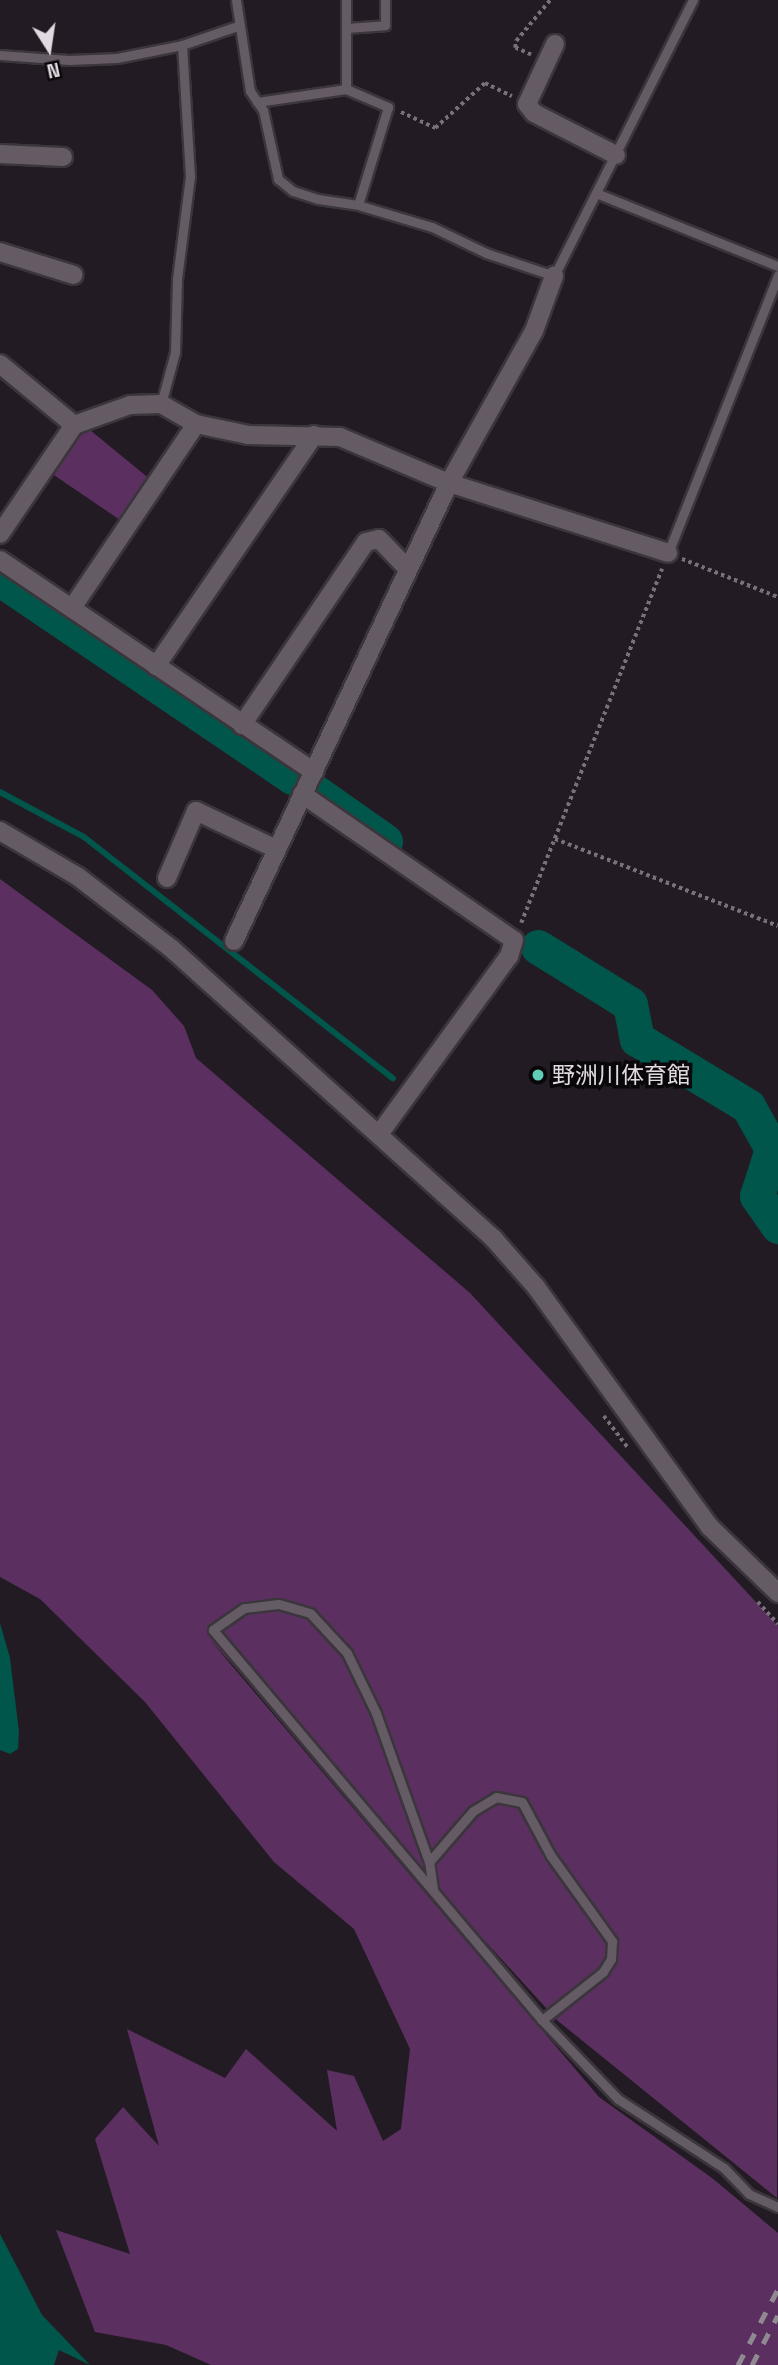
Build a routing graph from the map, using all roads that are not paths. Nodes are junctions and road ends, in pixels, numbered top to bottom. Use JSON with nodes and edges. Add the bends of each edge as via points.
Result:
{"nodes":[{"id":1,"x":236,"y":0,"type":"edge"},
{"id":2,"x":346,"y":0,"type":"edge"},
{"id":3,"x":385,"y":0,"type":"edge"},
{"id":4,"x":693,"y":0,"type":"edge"},
{"id":5,"x":240,"y":25,"type":"junction"},
{"id":6,"x":346,"y":28,"type":"junction"},
{"id":7,"x":555,"y":44,"type":"dead end"},
{"id":8,"x":181,"y":45,"type":"junction"},
{"id":9,"x":0,"y":55,"type":"edge"},
{"id":10,"x":346,"y":89,"type":"junction"},
{"id":11,"x":257,"y":102,"type":"junction"},
{"id":12,"x":0,"y":154,"type":"edge"},
{"id":13,"x":617,"y":155,"type":"junction"},
{"id":14,"x":63,"y":157,"type":"dead end"},
{"id":15,"x":596,"y":193,"type":"junction"},
{"id":16,"x":358,"y":205,"type":"junction"},
{"id":17,"x":0,"y":252,"type":"edge"},
{"id":18,"x":778,"y":267,"type":"edge"},
{"id":19,"x":74,"y":275,"type":"dead end"},
{"id":20,"x":778,"y":275,"type":"edge"},
{"id":21,"x":554,"y":276,"type":"junction"},
{"id":22,"x":2,"y":370,"type":"edge"},
{"id":23,"x":161,"y":404,"type":"junction"},
{"id":24,"x":196,"y":424,"type":"junction"},
{"id":25,"x":74,"y":425,"type":"junction"},
{"id":26,"x":314,"y":435,"type":"junction"},
{"id":27,"x":449,"y":483,"type":"junction"},
{"id":28,"x":0,"y":534,"type":"edge"},
{"id":29,"x":668,"y":553,"type":"joint"},
{"id":30,"x":0,"y":560,"type":"edge"},
{"id":31,"x":408,"y":569,"type":"junction"},
{"id":32,"x":72,"y":608,"type":"junction"},
{"id":33,"x":156,"y":666,"type":"junction"},
{"id":34,"x":242,"y":725,"type":"junction"},
{"id":35,"x":313,"y":772,"type":"junction"},
{"id":36,"x":302,"y":794,"type":"junction"},
{"id":37,"x":0,"y":831,"type":"edge"},
{"id":38,"x":276,"y":849,"type":"junction"},
{"id":39,"x":167,"y":878,"type":"dead end"},
{"id":40,"x":234,"y":941,"type":"dead end"},
{"id":41,"x":380,"y":1133,"type":"junction"},
{"id":42,"x":778,"y":1593,"type":"edge"},
{"id":43,"x":429,"y":1861,"type":"junction"},
{"id":44,"x":434,"y":1891,"type":"junction"},
{"id":45,"x":542,"y":2020,"type":"junction"},
{"id":46,"x":778,"y":2207,"type":"edge"}],
"edges":[{"from":1,"to":5,"type":"lane"},
{"from":2,"to":6,"type":"lane"},
{"from":3,"to":6,"type":"lane","via":[[385,24]]},
{"from":4,"to":13,"type":"lane"},
{"from":5,"to":8,"type":"lane"},
{"from":5,"to":11,"type":"lane","via":[[250,91]]},
{"from":6,"to":10,"type":"lane"},
{"from":7,"to":13,"type":"street","via":[[527,104],[534,113]]},
{"from":8,"to":9,"type":"lane","via":[[105,58]]},
{"from":8,"to":23,"type":"lane","via":[[190,176],[177,278],[175,352]]},
{"from":10,"to":11,"type":"lane"},
{"from":10,"to":16,"type":"lane","via":[[388,107]]},
{"from":11,"to":16,"type":"lane","via":[[268,128],[278,179],[293,191]]},
{"from":12,"to":14,"type":"street"},
{"from":13,"to":15,"type":"lane"},
{"from":15,"to":18,"type":"lane"},
{"from":15,"to":21,"type":"lane"},
{"from":16,"to":21,"type":"lane","via":[[432,226],[485,253]]},
{"from":17,"to":19,"type":"street"},
{"from":20,"to":29,"type":"lane"},
{"from":21,"to":27,"type":"street","via":[[534,331]]},
{"from":22,"to":25,"type":"street"},
{"from":23,"to":24,"type":"street"},
{"from":23,"to":25,"type":"street","via":[[130,405]]},
{"from":24,"to":26,"type":"street","via":[[247,435]]},
{"from":24,"to":32,"type":"street"},
{"from":25,"to":28,"type":"street"},
{"from":26,"to":27,"type":"street","via":[[366,445]]},
{"from":26,"to":33,"type":"street"},
{"from":27,"to":29,"type":"street"},
{"from":27,"to":31,"type":"street"},
{"from":30,"to":32,"type":"street"},
{"from":31,"to":34,"type":"street","via":[[379,539],[366,542]]},
{"from":31,"to":35,"type":"street"},
{"from":32,"to":33,"type":"street"},
{"from":33,"to":34,"type":"street"},
{"from":34,"to":35,"type":"street"},
{"from":35,"to":36,"type":"street"},
{"from":36,"to":38,"type":"street"},
{"from":36,"to":41,"type":"street","via":[[514,940],[509,956]]},
{"from":37,"to":41,"type":"street","via":[[77,876],[172,949]]},
{"from":38,"to":39,"type":"street","via":[[196,811]]},
{"from":38,"to":40,"type":"street"},
{"from":41,"to":42,"type":"street","via":[[530,1279],[710,1527]]},
{"from":43,"to":44,"type":"lane"},
{"from":43,"to":44,"type":"lane","via":[[376,1713],[338,1643],[310,1613],[278,1604],[244,1608],[213,1630]]},
{"from":43,"to":45,"type":"lane","via":[[472,1811],[496,1797],[522,1802],[551,1856],[611,1941],[611,1959],[603,1972]]},
{"from":44,"to":45,"type":"lane"},
{"from":45,"to":46,"type":"lane","via":[[618,2099],[724,2168],[748,2194]]}]}
